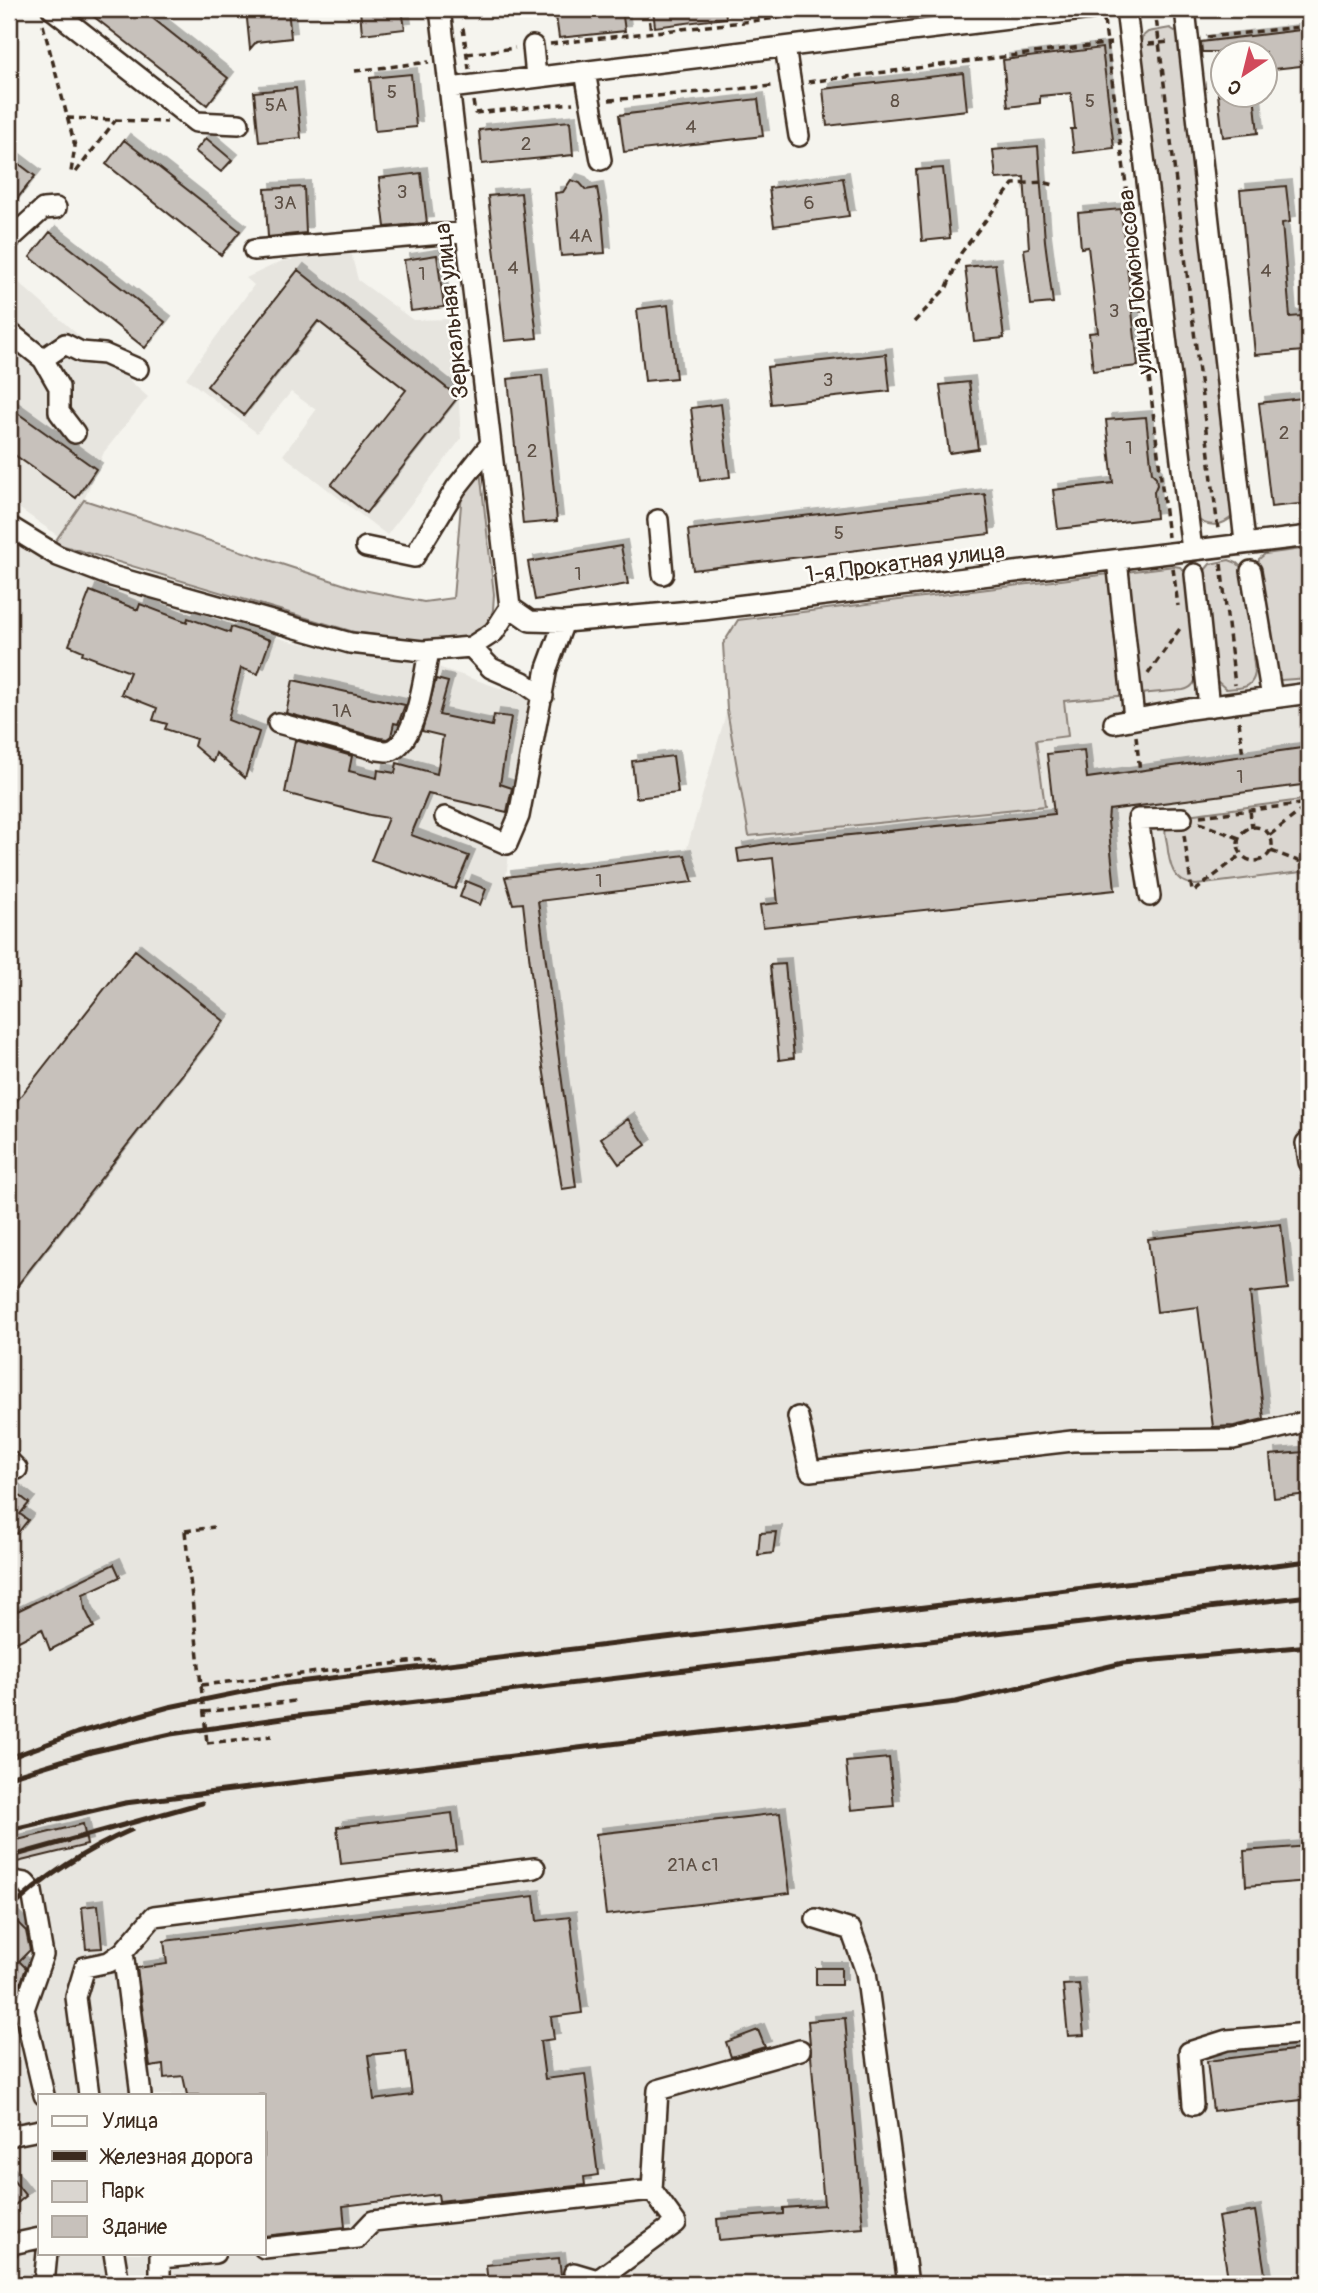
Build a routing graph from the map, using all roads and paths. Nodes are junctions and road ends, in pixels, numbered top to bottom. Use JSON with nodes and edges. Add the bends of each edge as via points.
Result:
{"nodes":[{"id":1,"x":440,"y":9,"type":"edge"},
{"id":2,"x":648,"y":9,"type":"edge"},
{"id":3,"x":857,"y":9,"type":"edge"},
{"id":4,"x":1091,"y":9,"type":"edge"},
{"id":5,"x":1102,"y":9,"type":"edge"},
{"id":6,"x":1126,"y":9,"type":"edge"},
{"id":7,"x":1155,"y":9,"type":"edge"},
{"id":8,"x":1185,"y":9,"type":"edge"},
{"id":9,"x":1035,"y":12,"type":"edge"},
{"id":10,"x":47,"y":15,"type":"edge"},
{"id":11,"x":461,"y":20,"type":"dead end"},
{"id":12,"x":651,"y":32,"type":"junction"},
{"id":13,"x":1108,"y":42,"type":"junction"},
{"id":14,"x":535,"y":46,"type":"junction"},
{"id":15,"x":785,"y":47,"type":"junction"},
{"id":16,"x":467,"y":54,"type":"junction"},
{"id":17,"x":447,"y":59,"type":"junction"},
{"id":18,"x":355,"y":71,"type":"dead end"},
{"id":19,"x":585,"y":72,"type":"junction"},
{"id":20,"x":536,"y":78,"type":"junction"},
{"id":21,"x":791,"y":85,"type":"junction"},
{"id":22,"x":471,"y":86,"type":"junction"},
{"id":23,"x":450,"y":88,"type":"junction"},
{"id":24,"x":590,"y":101,"type":"junction"},
{"id":25,"x":67,"y":118,"type":"junction"},
{"id":26,"x":115,"y":121,"type":"junction"},
{"id":27,"x":195,"y":122,"type":"junction"},
{"id":28,"x":239,"y":124,"type":"dead end"},
{"id":29,"x":799,"y":136,"type":"dead end"},
{"id":30,"x":601,"y":160,"type":"dead end"},
{"id":31,"x":1054,"y":185,"type":"dead end"},
{"id":32,"x":56,"y":208,"type":"dead end"},
{"id":33,"x":467,"y":232,"type":"junction"},
{"id":34,"x":9,"y":240,"type":"edge"},
{"id":35,"x":254,"y":250,"type":"dead end"},
{"id":36,"x":914,"y":322,"type":"dead end"},
{"id":37,"x":9,"y":332,"type":"edge"},
{"id":38,"x":43,"y":359,"type":"junction"},
{"id":39,"x":138,"y":369,"type":"dead end"},
{"id":40,"x":75,"y":433,"type":"dead end"},
{"id":41,"x":491,"y":445,"type":"junction"},
{"id":42,"x":658,"y":520,"type":"dead end"},
{"id":43,"x":9,"y":526,"type":"edge"},
{"id":44,"x":1309,"y":536,"type":"edge"},
{"id":45,"x":1245,"y":542,"type":"junction"},
{"id":46,"x":1220,"y":546,"type":"junction"},
{"id":47,"x":366,"y":547,"type":"dead end"},
{"id":48,"x":1192,"y":550,"type":"junction"},
{"id":49,"x":1171,"y":554,"type":"junction"},
{"id":50,"x":1117,"y":560,"type":"junction"},
{"id":51,"x":1251,"y":571,"type":"dead end"},
{"id":52,"x":663,"y":574,"type":"dead end"},
{"id":53,"x":1195,"y":574,"type":"dead end"},
{"id":54,"x":510,"y":607,"type":"junction"},
{"id":55,"x":1179,"y":615,"type":"dead end"},
{"id":56,"x":564,"y":622,"type":"junction"},
{"id":57,"x":1182,"y":640,"type":"dead end"},
{"id":58,"x":471,"y":647,"type":"junction"},
{"id":59,"x":429,"y":651,"type":"junction"},
{"id":60,"x":1309,"y":693,"type":"edge"},
{"id":61,"x":542,"y":696,"type":"junction"},
{"id":62,"x":1132,"y":698,"type":"junction"},
{"id":63,"x":1272,"y":698,"type":"junction"},
{"id":64,"x":1237,"y":704,"type":"junction"},
{"id":65,"x":1209,"y":706,"type":"junction"},
{"id":66,"x":1134,"y":718,"type":"junction"},
{"id":67,"x":278,"y":723,"type":"dead end"},
{"id":68,"x":1114,"y":723,"type":"dead end"},
{"id":69,"x":1243,"y":757,"type":"dead end"},
{"id":70,"x":1140,"y":772,"type":"dead end"},
{"id":71,"x":1309,"y":803,"type":"edge"},
{"id":72,"x":1250,"y":810,"type":"junction"},
{"id":73,"x":445,"y":817,"type":"dead end"},
{"id":74,"x":1183,"y":818,"type":"junction"},
{"id":75,"x":1252,"y":828,"type":"junction"},
{"id":76,"x":1270,"y":836,"type":"junction"},
{"id":77,"x":1239,"y":838,"type":"junction"},
{"id":78,"x":1271,"y":851,"type":"junction"},
{"id":79,"x":1242,"y":854,"type":"junction"},
{"id":80,"x":1309,"y":864,"type":"edge"},
{"id":81,"x":1150,"y":896,"type":"dead end"},
{"id":82,"x":798,"y":1417,"type":"dead end"},
{"id":83,"x":1309,"y":1421,"type":"edge"},
{"id":84,"x":214,"y":1527,"type":"dead end"},
{"id":85,"x":436,"y":1659,"type":"dead end"},
{"id":86,"x":201,"y":1685,"type":"junction"},
{"id":87,"x":295,"y":1701,"type":"dead end"},
{"id":88,"x":204,"y":1712,"type":"junction"},
{"id":89,"x":272,"y":1736,"type":"dead end"},
{"id":90,"x":535,"y":1868,"type":"dead end"},
{"id":91,"x":9,"y":1880,"type":"edge"},
{"id":92,"x":816,"y":1919,"type":"dead end"},
{"id":93,"x":123,"y":1952,"type":"junction"},
{"id":94,"x":1309,"y":2033,"type":"edge"},
{"id":95,"x":800,"y":2050,"type":"dead end"},
{"id":96,"x":44,"y":2094,"type":"edge"},
{"id":97,"x":89,"y":2094,"type":"edge"},
{"id":98,"x":141,"y":2094,"type":"edge"},
{"id":99,"x":1193,"y":2105,"type":"dead end"},
{"id":100,"x":38,"y":2130,"type":"edge"},
{"id":101,"x":9,"y":2136,"type":"edge"},
{"id":102,"x":652,"y":2190,"type":"junction"},
{"id":103,"x":38,"y":2238,"type":"edge"},
{"id":104,"x":9,"y":2248,"type":"edge"},
{"id":105,"x":266,"y":2248,"type":"edge"},
{"id":106,"x":47,"y":2254,"type":"edge"},
{"id":107,"x":114,"y":2254,"type":"edge"},
{"id":108,"x":188,"y":2254,"type":"edge"},
{"id":109,"x":160,"y":2255,"type":"edge"},
{"id":110,"x":574,"y":2273,"type":"dead end"},
{"id":111,"x":598,"y":2282,"type":"edge"},
{"id":112,"x":44,"y":2284,"type":"edge"},
{"id":113,"x":119,"y":2284,"type":"edge"},
{"id":114,"x":159,"y":2284,"type":"edge"},
{"id":115,"x":908,"y":2284,"type":"edge"}],
"edges":[{"from":1,"to":17,"type":"street","name":"Зеркальная улица"},
{"from":2,"to":12,"type":"path"},
{"from":3,"to":12,"type":"path"},
{"from":4,"to":9,"type":"street"},
{"from":5,"to":13,"type":"path"},
{"from":6,"to":48,"type":"street","name":"улица Ломоносова"},
{"from":7,"to":46,"type":"path"},
{"from":8,"to":45,"type":"street"},
{"from":9,"to":15,"type":"street"},
{"from":10,"to":25,"type":"path"},
{"from":10,"to":27,"type":"street"},
{"from":11,"to":16,"type":"path"},
{"from":12,"to":14,"type":"path"},
{"from":13,"to":21,"type":"path"},
{"from":13,"to":49,"type":"path"},
{"from":14,"to":16,"type":"path"},
{"from":14,"to":20,"type":"street"},
{"from":15,"to":19,"type":"street"},
{"from":15,"to":21,"type":"street"},
{"from":16,"to":17,"type":"path"},
{"from":16,"to":22,"type":"path"},
{"from":17,"to":18,"type":"path"},
{"from":17,"to":23,"type":"street","name":"Зеркальная улица"},
{"from":19,"to":20,"type":"street"},
{"from":19,"to":24,"type":"street"},
{"from":20,"to":22,"type":"street"},
{"from":21,"to":24,"type":"path"},
{"from":21,"to":29,"type":"street"},
{"from":22,"to":23,"type":"street"},
{"from":22,"to":24,"type":"path","via":[[475,113]]},
{"from":23,"to":33,"type":"street","name":"Зеркальная улица"},
{"from":24,"to":30,"type":"street"},
{"from":25,"to":26,"type":"path"},
{"from":25,"to":26,"type":"path","via":[[75,146],[73,172]]},
{"from":26,"to":27,"type":"path"},
{"from":27,"to":28,"type":"street"},
{"from":31,"to":36,"type":"path","via":[[1013,184],[961,253],[947,287]]},
{"from":32,"to":34,"type":"street","via":[[43,209]]},
{"from":33,"to":35,"type":"street"},
{"from":33,"to":41,"type":"street","name":"Зеркальная улица"},
{"from":37,"to":38,"type":"street"},
{"from":38,"to":39,"type":"street","via":[[65,344]]},
{"from":38,"to":40,"type":"street","via":[[59,387],[59,412]]},
{"from":41,"to":47,"type":"street","via":[[456,488],[415,556]]},
{"from":41,"to":54,"type":"street","name":"Зеркальная улица"},
{"from":42,"to":52,"type":"street"},
{"from":43,"to":59,"type":"street","via":[[58,556],[108,575],[350,643]]},
{"from":44,"to":45,"type":"street","name":"1-я Прокатная улица"},
{"from":45,"to":46,"type":"street","name":"1-я Прокатная улица"},
{"from":46,"to":48,"type":"street","name":"1-я Прокатная улица"},
{"from":46,"to":64,"type":"path"},
{"from":48,"to":49,"type":"street","name":"1-я Прокатная улица"},
{"from":49,"to":50,"type":"street","name":"1-я Прокатная улица"},
{"from":49,"to":55,"type":"path"},
{"from":50,"to":56,"type":"street","name":"1-я Прокатная улица","via":[[703,610]]},
{"from":50,"to":62,"type":"street"},
{"from":51,"to":63,"type":"street"},
{"from":53,"to":65,"type":"street"},
{"from":54,"to":56,"type":"street","name":"1-я Прокатная улица","via":[[530,621]]},
{"from":54,"to":58,"type":"street","via":[[494,632]]},
{"from":56,"to":61,"type":"street"},
{"from":57,"to":62,"type":"path","via":[[1181,627]]},
{"from":58,"to":59,"type":"street"},
{"from":58,"to":61,"type":"street","via":[[491,668]]},
{"from":59,"to":67,"type":"street","via":[[410,729],[391,751]]},
{"from":60,"to":63,"type":"street"},
{"from":61,"to":73,"type":"street","via":[[519,816],[507,844]]},
{"from":62,"to":66,"type":"street"},
{"from":63,"to":64,"type":"street"},
{"from":64,"to":65,"type":"street"},
{"from":64,"to":69,"type":"path"},
{"from":65,"to":66,"type":"street"},
{"from":66,"to":68,"type":"street"},
{"from":66,"to":70,"type":"path"},
{"from":71,"to":72,"type":"path"},
{"from":71,"to":76,"type":"path"},
{"from":72,"to":74,"type":"path"},
{"from":72,"to":75,"type":"path"},
{"from":74,"to":77,"type":"path"},
{"from":74,"to":79,"type":"path","via":[[1194,891]]},
{"from":74,"to":81,"type":"street","via":[[1138,819]]},
{"from":75,"to":76,"type":"path","via":[[1263,829]]},
{"from":75,"to":77,"type":"path"},
{"from":76,"to":78,"type":"path"},
{"from":77,"to":79,"type":"path"},
{"from":78,"to":79,"type":"path","via":[[1257,861]]},
{"from":78,"to":80,"type":"path"},
{"from":82,"to":83,"type":"street","via":[[810,1471],[1072,1441],[1233,1439]]},
{"from":84,"to":86,"type":"path","bridge":true,"via":[[184,1531]]},
{"from":85,"to":86,"type":"path"},
{"from":86,"to":88,"type":"path","bridge":true},
{"from":87,"to":88,"type":"path"},
{"from":88,"to":89,"type":"path","bridge":true,"via":[[207,1743]]},
{"from":90,"to":93,"type":"street","via":[[154,1916]]},
{"from":91,"to":96,"type":"street","via":[[25,1883],[32,1891],[43,1955],[24,2009]]},
{"from":92,"to":115,"type":"street","via":[[851,1930],[866,1972]]},
{"from":93,"to":97,"type":"street","via":[[109,1962],[85,1967],[76,1997]]},
{"from":93,"to":98,"type":"street"},
{"from":94,"to":99,"type":"street","via":[[1227,2040],[1189,2052]]},
{"from":95,"to":102,"type":"street","via":[[658,2090]]},
{"from":100,"to":101,"type":"street"},
{"from":102,"to":105,"type":"street","via":[[373,2221],[358,2238]]},
{"from":102,"to":111,"type":"street","via":[[676,2223]]},
{"from":103,"to":104,"type":"street"},
{"from":106,"to":112,"type":"street"},
{"from":107,"to":113,"type":"street"},
{"from":108,"to":109,"type":"street"},
{"from":109,"to":114,"type":"street"},
{"from":110,"to":111,"type":"street"}]}
